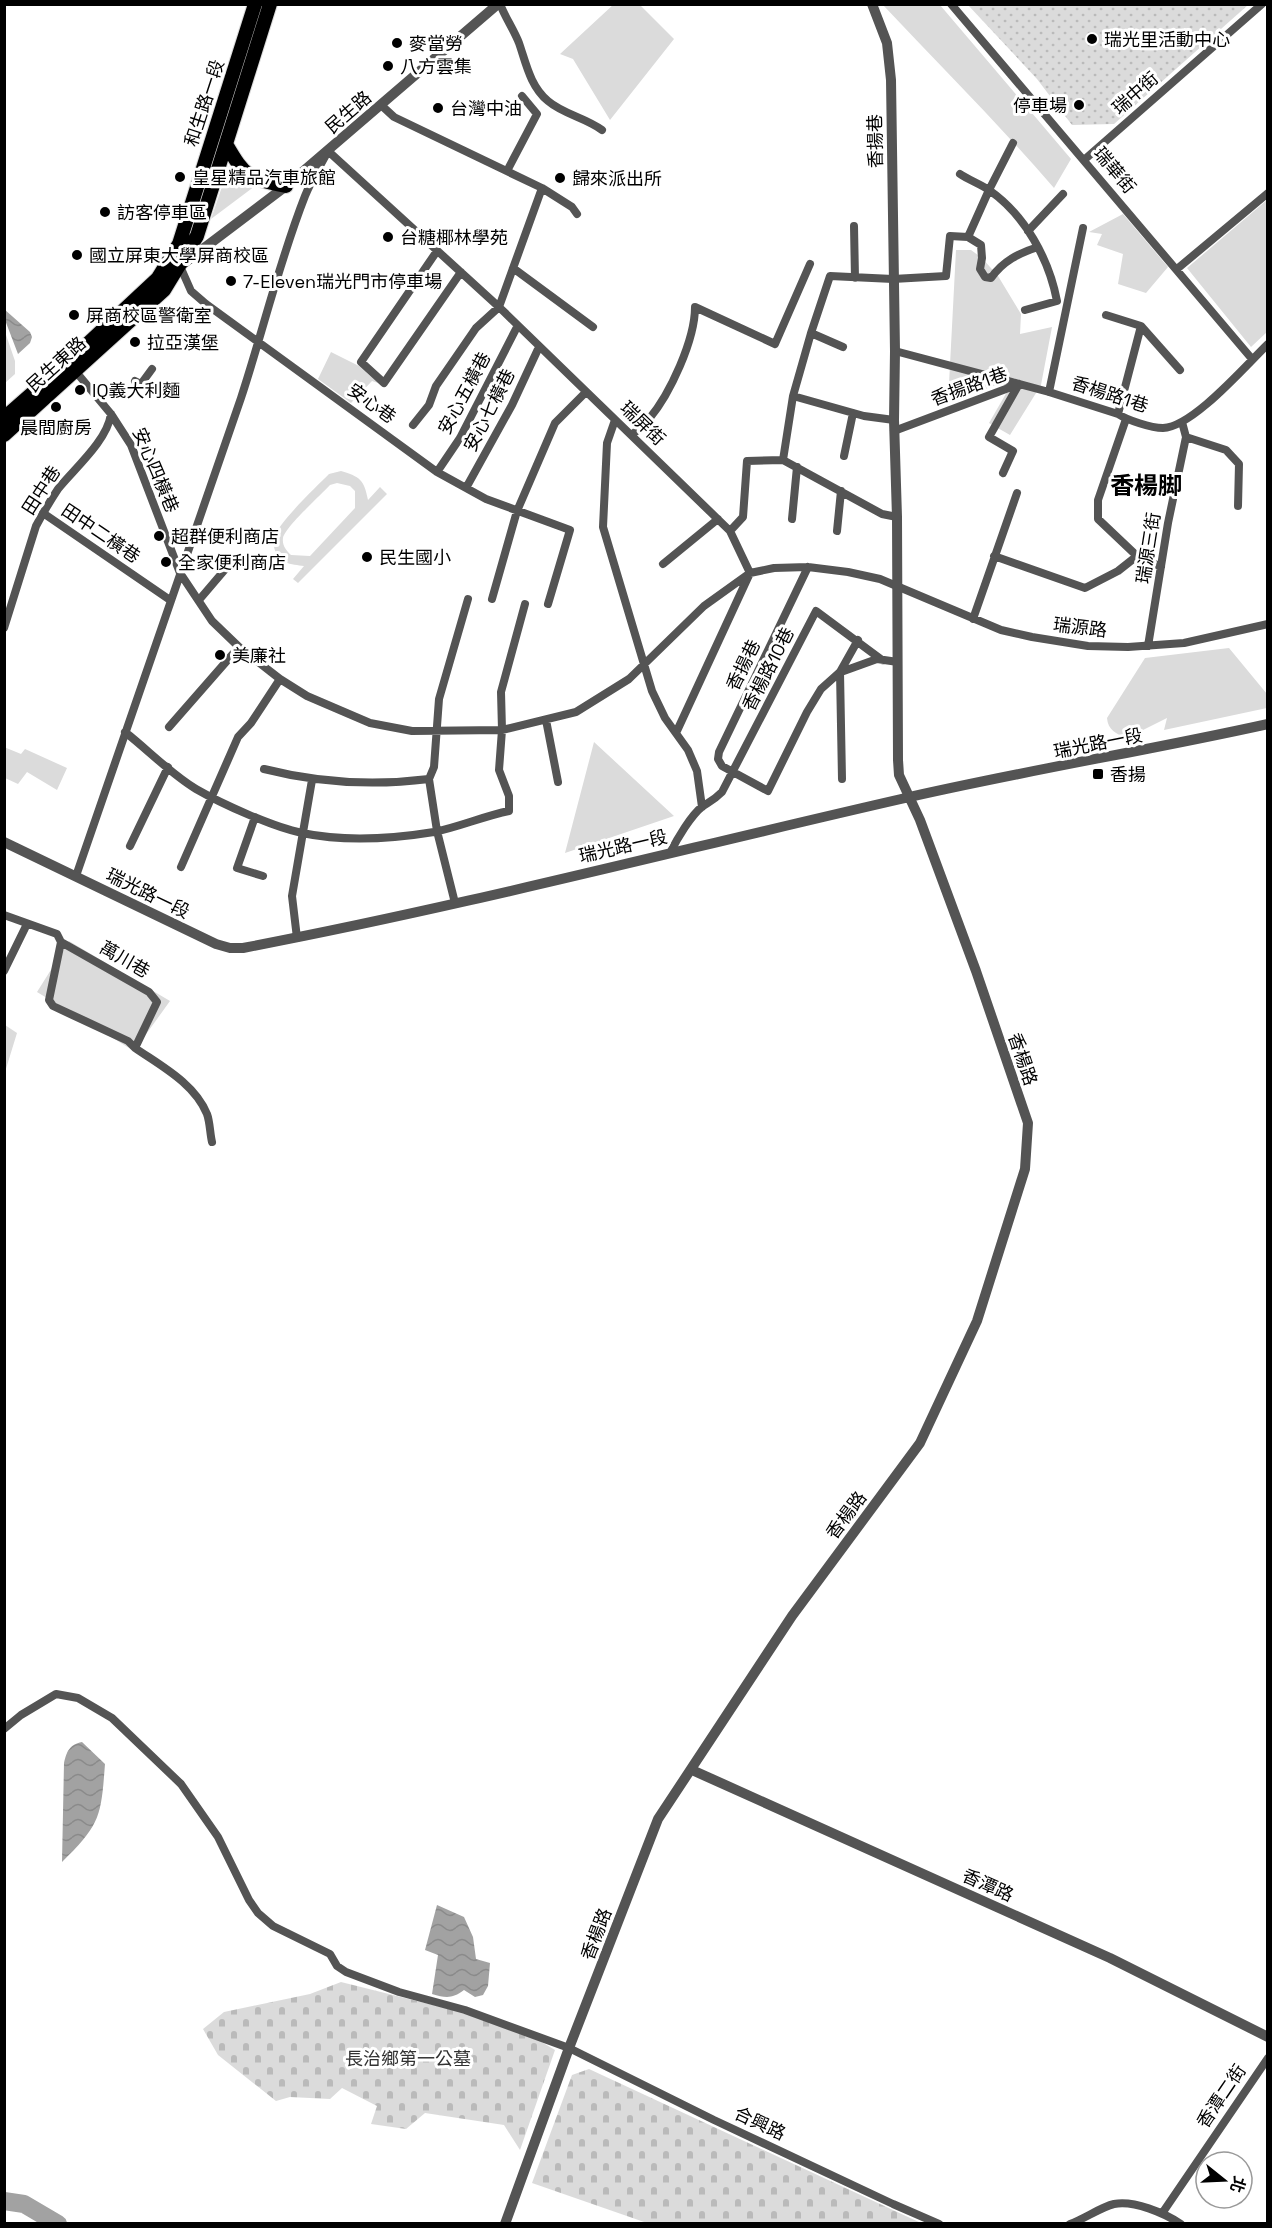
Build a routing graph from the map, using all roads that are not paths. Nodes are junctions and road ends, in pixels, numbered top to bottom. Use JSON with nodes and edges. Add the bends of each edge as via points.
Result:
{"nodes":[{"id":1,"x":255,"y":4,"type":"edge"},
{"id":2,"x":270,"y":4,"type":"edge"},
{"id":3,"x":499,"y":4,"type":"edge"},
{"id":4,"x":872,"y":4,"type":"edge"},
{"id":5,"x":951,"y":4,"type":"edge"},
{"id":6,"x":1262,"y":4,"type":"edge"},
{"id":7,"x":522,"y":96,"type":"dead end"},
{"id":8,"x":381,"y":105,"type":"junction"},
{"id":9,"x":602,"y":130,"type":"dead end"},
{"id":10,"x":1013,"y":143,"type":"dead end"},
{"id":11,"x":226,"y":144,"type":"junction"},
{"id":12,"x":328,"y":151,"type":"junction"},
{"id":13,"x":1084,"y":160,"type":"junction"},
{"id":14,"x":507,"y":171,"type":"junction"},
{"id":15,"x":960,"y":174,"type":"dead end"},
{"id":16,"x":286,"y":186,"type":"junction"},
{"id":17,"x":542,"y":188,"type":"junction"},
{"id":18,"x":989,"y":190,"type":"junction"},
{"id":19,"x":1268,"y":193,"type":"edge"},
{"id":20,"x":1063,"y":194,"type":"dead end"},
{"id":21,"x":577,"y":214,"type":"dead end"},
{"id":22,"x":854,"y":226,"type":"dead end"},
{"id":23,"x":1083,"y":228,"type":"dead end"},
{"id":24,"x":1028,"y":231,"type":"junction"},
{"id":25,"x":968,"y":237,"type":"junction"},
{"id":26,"x":1038,"y":248,"type":"junction"},
{"id":27,"x":437,"y":251,"type":"junction"},
{"id":28,"x":810,"y":264,"type":"dead end"},
{"id":29,"x":180,"y":267,"type":"junction"},
{"id":30,"x":513,"y":268,"type":"junction"},
{"id":31,"x":1177,"y":269,"type":"junction"},
{"id":32,"x":460,"y":272,"type":"junction"},
{"id":33,"x":158,"y":278,"type":"junction"},
{"id":34,"x":855,"y":278,"type":"junction"},
{"id":35,"x":893,"y":279,"type":"junction"},
{"id":36,"x":498,"y":307,"type":"junction"},
{"id":37,"x":1025,"y":310,"type":"dead end"},
{"id":38,"x":1106,"y":315,"type":"dead end"},
{"id":39,"x":1141,"y":326,"type":"junction"},
{"id":40,"x":517,"y":327,"type":"junction"},
{"id":41,"x":593,"y":327,"type":"dead end"},
{"id":42,"x":811,"y":333,"type":"junction"},
{"id":43,"x":260,"y":341,"type":"junction"},
{"id":44,"x":1268,"y":344,"type":"edge"},
{"id":45,"x":539,"y":347,"type":"junction"},
{"id":46,"x":843,"y":347,"type":"dead end"},
{"id":47,"x":895,"y":351,"type":"junction"},
{"id":48,"x":1252,"y":359,"type":"junction"},
{"id":49,"x":72,"y":366,"type":"junction"},
{"id":50,"x":152,"y":369,"type":"dead end"},
{"id":51,"x":1180,"y":370,"type":"dead end"},
{"id":52,"x":135,"y":381,"type":"dead end"},
{"id":53,"x":1020,"y":384,"type":"junction"},
{"id":54,"x":586,"y":392,"type":"junction"},
{"id":55,"x":1049,"y":392,"type":"junction"},
{"id":56,"x":793,"y":396,"type":"junction"},
{"id":57,"x":853,"y":413,"type":"junction"},
{"id":58,"x":111,"y":414,"type":"junction"},
{"id":59,"x":1122,"y":416,"type":"junction"},
{"id":60,"x":4,"y":418,"type":"edge"},
{"id":61,"x":615,"y":420,"type":"junction"},
{"id":62,"x":1182,"y":422,"type":"junction"},
{"id":63,"x":413,"y":425,"type":"dead end"},
{"id":64,"x":894,"y":426,"type":"junction"},
{"id":65,"x":4,"y":435,"type":"edge"},
{"id":66,"x":632,"y":435,"type":"junction"},
{"id":67,"x":1186,"y":437,"type":"junction"},
{"id":68,"x":844,"y":456,"type":"dead end"},
{"id":69,"x":783,"y":459,"type":"junction"},
{"id":70,"x":797,"y":467,"type":"junction"},
{"id":71,"x":437,"y":472,"type":"junction"},
{"id":72,"x":1003,"y":473,"type":"dead end"},
{"id":73,"x":466,"y":488,"type":"junction"},
{"id":74,"x":841,"y":491,"type":"junction"},
{"id":75,"x":1017,"y":493,"type":"dead end"},
{"id":76,"x":1238,"y":506,"type":"dead end"},
{"id":77,"x":517,"y":511,"type":"junction"},
{"id":78,"x":43,"y":513,"type":"junction"},
{"id":79,"x":897,"y":517,"type":"junction"},
{"id":80,"x":718,"y":519,"type":"junction"},
{"id":81,"x":792,"y":519,"type":"dead end"},
{"id":82,"x":730,"y":531,"type":"junction"},
{"id":83,"x":837,"y":531,"type":"dead end"},
{"id":84,"x":994,"y":556,"type":"junction"},
{"id":85,"x":1137,"y":556,"type":"junction"},
{"id":86,"x":234,"y":560,"type":"dead end"},
{"id":87,"x":663,"y":564,"type":"dead end"},
{"id":88,"x":808,"y":567,"type":"junction"},
{"id":89,"x":1161,"y":567,"type":"junction"},
{"id":90,"x":180,"y":573,"type":"junction"},
{"id":91,"x":750,"y":573,"type":"junction"},
{"id":92,"x":897,"y":585,"type":"junction"},
{"id":93,"x":468,"y":599,"type":"dead end"},
{"id":94,"x":492,"y":599,"type":"dead end"},
{"id":95,"x":170,"y":600,"type":"junction"},
{"id":96,"x":199,"y":600,"type":"junction"},
{"id":97,"x":525,"y":604,"type":"dead end"},
{"id":98,"x":548,"y":604,"type":"dead end"},
{"id":99,"x":973,"y":619,"type":"junction"},
{"id":100,"x":1268,"y":624,"type":"edge"},
{"id":101,"x":4,"y":628,"type":"edge"},
{"id":102,"x":858,"y":640,"type":"junction"},
{"id":103,"x":1148,"y":646,"type":"junction"},
{"id":104,"x":239,"y":647,"type":"junction"},
{"id":105,"x":882,"y":660,"type":"junction"},
{"id":106,"x":898,"y":662,"type":"junction"},
{"id":107,"x":643,"y":666,"type":"junction"},
{"id":108,"x":840,"y":672,"type":"junction"},
{"id":109,"x":280,"y":679,"type":"junction"},
{"id":110,"x":546,"y":720,"type":"junction"},
{"id":111,"x":1268,"y":724,"type":"edge"},
{"id":112,"x":169,"y":727,"type":"dead end"},
{"id":113,"x":502,"y":730,"type":"junction"},
{"id":114,"x":125,"y":732,"type":"junction"},
{"id":115,"x":436,"y":732,"type":"junction"},
{"id":116,"x":676,"y":733,"type":"junction"},
{"id":117,"x":168,"y":768,"type":"junction"},
{"id":118,"x":264,"y":769,"type":"dead end"},
{"id":119,"x":734,"y":773,"type":"junction"},
{"id":120,"x":429,"y":779,"type":"junction"},
{"id":121,"x":842,"y":779,"type":"dead end"},
{"id":122,"x":312,"y":780,"type":"junction"},
{"id":123,"x":558,"y":782,"type":"dead end"},
{"id":124,"x":212,"y":797,"type":"junction"},
{"id":125,"x":910,"y":797,"type":"junction"},
{"id":126,"x":702,"y":807,"type":"junction"},
{"id":127,"x":255,"y":817,"type":"junction"},
{"id":128,"x":437,"y":831,"type":"junction"},
{"id":129,"x":301,"y":833,"type":"junction"},
{"id":130,"x":4,"y":842,"type":"edge"},
{"id":131,"x":130,"y":846,"type":"dead end"},
{"id":132,"x":670,"y":853,"type":"junction"},
{"id":133,"x":181,"y":867,"type":"dead end"},
{"id":134,"x":76,"y":876,"type":"junction"},
{"id":135,"x":263,"y":876,"type":"dead end"},
{"id":136,"x":455,"y":903,"type":"junction"},
{"id":137,"x":4,"y":915,"type":"edge"},
{"id":138,"x":27,"y":924,"type":"junction"},
{"id":139,"x":59,"y":938,"type":"junction"},
{"id":140,"x":297,"y":938,"type":"junction"},
{"id":141,"x":4,"y":971,"type":"edge"},
{"id":142,"x":135,"y":1048,"type":"junction"},
{"id":143,"x":212,"y":1142,"type":"dead end"},
{"id":144,"x":4,"y":1729,"type":"edge"},
{"id":145,"x":692,"y":1770,"type":"junction"},
{"id":146,"x":1268,"y":2037,"type":"edge"},
{"id":147,"x":569,"y":2048,"type":"junction"},
{"id":148,"x":1268,"y":2058,"type":"edge"},
{"id":149,"x":1162,"y":2212,"type":"junction"},
{"id":150,"x":505,"y":2223,"type":"edge"},
{"id":151,"x":939,"y":2223,"type":"edge"},
{"id":152,"x":1070,"y":2223,"type":"edge"},
{"id":153,"x":1181,"y":2223,"type":"edge"}],
"edges":[{"from":1,"to":33,"type":"main road","name":"和生路一段","via":[[178,244]]},
{"from":2,"to":11,"type":"main road","name":"和生路一段"},
{"from":3,"to":8,"type":"street","name":"民生路"},
{"from":3,"to":9,"type":"street","via":[[537,89],[548,102]]},
{"from":4,"to":35,"type":"street","name":"香揚巷","via":[[889,59]]},
{"from":5,"to":13,"type":"street","name":"瑞華街"},
{"from":6,"to":13,"type":"street","name":"瑞中街"},
{"from":7,"to":14,"type":"street","via":[[537,114]]},
{"from":8,"to":12,"type":"street","name":"民生路"},
{"from":8,"to":14,"type":"street","via":[[394,117]]},
{"from":10,"to":18,"type":"street"},
{"from":11,"to":16,"type":"main road","via":[[247,175]]},
{"from":11,"to":29,"type":"main road","name":"和生路一段","via":[[197,236]]},
{"from":12,"to":16,"type":"street","name":"民生東路"},
{"from":12,"to":27,"type":"street","name":"瑞屏街"},
{"from":12,"to":43,"type":"street","via":[[305,194],[282,257]]},
{"from":13,"to":31,"type":"street","name":"瑞華街"},
{"from":14,"to":17,"type":"street"},
{"from":15,"to":18,"type":"street"},
{"from":16,"to":29,"type":"street","name":"民生東路"},
{"from":17,"to":21,"type":"street"},
{"from":17,"to":30,"type":"street"},
{"from":18,"to":24,"type":"street"},
{"from":18,"to":25,"type":"street"},
{"from":19,"to":31,"type":"street"},
{"from":20,"to":24,"type":"street"},
{"from":22,"to":34,"type":"street"},
{"from":23,"to":55,"type":"street"},
{"from":24,"to":26,"type":"street"},
{"from":25,"to":26,"type":"street","via":[[981,245],[980,269],[985,277],[991,278],[999,267]]},
{"from":25,"to":35,"type":"street","via":[[950,236],[946,276]]},
{"from":26,"to":37,"type":"street","via":[[1057,301]]},
{"from":27,"to":32,"type":"street","name":"瑞屏街"},
{"from":27,"to":32,"type":"street","via":[[361,362],[384,382]]},
{"from":28,"to":66,"type":"street","via":[[775,344],[695,307],[695,323],[665,395]]},
{"from":29,"to":33,"type":"street","name":"民生東路"},
{"from":29,"to":43,"type":"street","name":"安心巷","via":[[191,291]]},
{"from":29,"to":49,"type":"main road","name":"民生東路","via":[[164,290]]},
{"from":30,"to":36,"type":"street"},
{"from":30,"to":41,"type":"street"},
{"from":31,"to":48,"type":"street","name":"瑞華街"},
{"from":32,"to":36,"type":"street","name":"瑞屏街"},
{"from":33,"to":49,"type":"main road","name":"民生東路"},
{"from":34,"to":35,"type":"street"},
{"from":34,"to":42,"type":"street","via":[[830,276]]},
{"from":35,"to":47,"type":"street","name":"香揚巷"},
{"from":36,"to":40,"type":"street","name":"瑞屏街"},
{"from":36,"to":63,"type":"street","via":[[476,328]]},
{"from":38,"to":39,"type":"street"},
{"from":39,"to":51,"type":"street"},
{"from":39,"to":59,"type":"street"},
{"from":40,"to":45,"type":"street","name":"瑞屏街"},
{"from":40,"to":71,"type":"street","name":"安心五橫巷","via":[[460,438]]},
{"from":42,"to":46,"type":"street"},
{"from":42,"to":56,"type":"street"},
{"from":43,"to":71,"type":"street","name":"安心巷"},
{"from":43,"to":90,"type":"street"},
{"from":44,"to":48,"type":"street"},
{"from":45,"to":54,"type":"street","name":"瑞屏街"},
{"from":45,"to":73,"type":"street","name":"安心七橫巷"},
{"from":47,"to":53,"type":"street"},
{"from":47,"to":64,"type":"street","name":"香揚巷"},
{"from":48,"to":62,"type":"street","via":[[1227,387]]},
{"from":49,"to":58,"type":"street","name":"安心四橫巷"},
{"from":49,"to":60,"type":"main road","name":"民生東路"},
{"from":49,"to":65,"type":"main road","name":"民生東路"},
{"from":50,"to":52,"type":"street","via":[[141,384]]},
{"from":53,"to":55,"type":"street","name":"香楊路1巷"},
{"from":53,"to":64,"type":"street","name":"香揚路1巷"},
{"from":53,"to":72,"type":"street","name":"香揚路1巷","via":[[989,437],[1013,451]]},
{"from":54,"to":61,"type":"street","name":"瑞屏街"},
{"from":54,"to":77,"type":"street","via":[[555,423]]},
{"from":55,"to":59,"type":"street","name":"香楊路1巷"},
{"from":56,"to":57,"type":"street"},
{"from":56,"to":69,"type":"street"},
{"from":57,"to":64,"type":"street"},
{"from":57,"to":68,"type":"street"},
{"from":58,"to":78,"type":"street","name":"田中巷","via":[[106,430]]},
{"from":58,"to":90,"type":"street","name":"安心四橫巷","via":[[131,444]]},
{"from":59,"to":62,"type":"street","name":"香楊路1巷","via":[[1163,428]]},
{"from":59,"to":85,"type":"street","via":[[1098,500],[1098,519]]},
{"from":61,"to":66,"type":"street","name":"瑞屏街"},
{"from":61,"to":107,"type":"street","via":[[607,443],[603,527]]},
{"from":62,"to":67,"type":"street","name":"瑞源三街"},
{"from":64,"to":79,"type":"street","name":"香揚巷"},
{"from":66,"to":80,"type":"street","name":"瑞屏街"},
{"from":67,"to":76,"type":"street","via":[[1226,450],[1239,464]]},
{"from":67,"to":89,"type":"street","name":"瑞源三街"},
{"from":69,"to":70,"type":"street"},
{"from":69,"to":82,"type":"street","via":[[747,461],[743,517]]},
{"from":70,"to":74,"type":"street"},
{"from":70,"to":81,"type":"street"},
{"from":71,"to":73,"type":"street","name":"安心巷"},
{"from":73,"to":77,"type":"street","name":"安心巷"},
{"from":74,"to":79,"type":"street","via":[[882,514]]},
{"from":74,"to":83,"type":"street"},
{"from":75,"to":84,"type":"street"},
{"from":77,"to":94,"type":"street"},
{"from":77,"to":98,"type":"street","name":"安心巷","via":[[570,530]]},
{"from":78,"to":95,"type":"street","name":"田中二橫巷"},
{"from":78,"to":101,"type":"street","name":"田中巷"},
{"from":79,"to":92,"type":"street","name":"香揚巷"},
{"from":80,"to":82,"type":"street","name":"瑞屏街"},
{"from":80,"to":87,"type":"street"},
{"from":82,"to":91,"type":"street","name":"瑞屏街"},
{"from":84,"to":85,"type":"street","via":[[1084,588],[1118,571]]},
{"from":84,"to":99,"type":"street"},
{"from":85,"to":89,"type":"street"},
{"from":86,"to":96,"type":"street"},
{"from":88,"to":91,"type":"street"},
{"from":88,"to":92,"type":"street","via":[[862,574]]},
{"from":88,"to":119,"type":"street","name":"香揚巷","via":[[719,752],[722,766]]},
{"from":89,"to":103,"type":"street","name":"瑞源三街"},
{"from":90,"to":95,"type":"street"},
{"from":90,"to":96,"type":"street","name":"安心四橫巷"},
{"from":91,"to":107,"type":"street","via":[[704,606]]},
{"from":91,"to":116,"type":"street","name":"香揚巷"},
{"from":92,"to":99,"type":"street","name":"瑞源路"},
{"from":92,"to":106,"type":"street","name":"香揚巷"},
{"from":93,"to":115,"type":"street","via":[[439,699]]},
{"from":95,"to":114,"type":"street"},
{"from":96,"to":104,"type":"street","name":"安心四橫巷"},
{"from":97,"to":113,"type":"street","via":[[501,692]]},
{"from":99,"to":103,"type":"street","name":"瑞源路","via":[[1017,634],[1077,644]]},
{"from":100,"to":103,"type":"street","name":"瑞源路","via":[[1184,643]]},
{"from":102,"to":105,"type":"street","name":"香楊路10巷"},
{"from":102,"to":108,"type":"street"},
{"from":102,"to":119,"type":"street","name":"香楊路10巷","via":[[816,610]]},
{"from":104,"to":109,"type":"street","name":"安心四橫巷"},
{"from":104,"to":112,"type":"street"},
{"from":105,"to":106,"type":"street"},
{"from":105,"to":108,"type":"street"},
{"from":106,"to":125,"type":"street","name":"香揚巷","via":[[899,775]]},
{"from":107,"to":110,"type":"street","via":[[576,712]]},
{"from":107,"to":116,"type":"street","via":[[664,718]]},
{"from":108,"to":119,"type":"street","via":[[821,689],[807,712],[768,791]]},
{"from":108,"to":121,"type":"street"},
{"from":109,"to":115,"type":"street","name":"安心四橫巷","via":[[307,696],[370,723]]},
{"from":109,"to":124,"type":"street","via":[[238,737]]},
{"from":110,"to":113,"type":"street"},
{"from":110,"to":123,"type":"street"},
{"from":111,"to":125,"type":"street","name":"瑞光路一段"},
{"from":113,"to":115,"type":"street","name":"安心四橫巷"},
{"from":113,"to":128,"type":"street","via":[[499,770],[509,796],[509,811]]},
{"from":114,"to":117,"type":"street"},
{"from":114,"to":134,"type":"street"},
{"from":115,"to":120,"type":"street","via":[[434,767]]},
{"from":116,"to":126,"type":"street","via":[[697,771]]},
{"from":117,"to":124,"type":"street"},
{"from":117,"to":131,"type":"street"},
{"from":118,"to":122,"type":"street"},
{"from":119,"to":126,"type":"street","name":"香楊路10巷","via":[[722,792]]},
{"from":120,"to":122,"type":"street","via":[[394,784]]},
{"from":120,"to":128,"type":"street"},
{"from":122,"to":129,"type":"street"},
{"from":124,"to":127,"type":"street"},
{"from":124,"to":133,"type":"street"},
{"from":125,"to":132,"type":"street","name":"瑞光路一段"},
{"from":125,"to":145,"type":"street","name":"香楊路","via":[[1028,1123],[1025,1169],[977,1321],[920,1443],[792,1616]]},
{"from":126,"to":132,"type":"street","name":"香楊路10巷"},
{"from":127,"to":129,"type":"street"},
{"from":127,"to":135,"type":"street","via":[[237,868]]},
{"from":128,"to":129,"type":"street","via":[[361,839]]},
{"from":128,"to":136,"type":"street"},
{"from":129,"to":140,"type":"street","via":[[292,896]]},
{"from":130,"to":134,"type":"street","name":"瑞光路一段"},
{"from":132,"to":136,"type":"street","name":"瑞光路一段"},
{"from":134,"to":140,"type":"street","name":"瑞光路一段","via":[[230,948]]},
{"from":136,"to":140,"type":"street","name":"瑞光路一段"},
{"from":137,"to":138,"type":"street"},
{"from":138,"to":139,"type":"street"},
{"from":138,"to":141,"type":"street"},
{"from":139,"to":142,"type":"street","via":[[49,1000],[53,1006],[128,1041]]},
{"from":139,"to":142,"type":"street","name":"萬川巷","via":[[149,992],[157,1002]]},
{"from":142,"to":143,"type":"street","via":[[171,1071],[192,1091],[207,1114]]},
{"from":144,"to":147,"type":"street","name":"合興路","via":[[56,1694],[78,1698],[112,1718],[181,1784],[218,1837],[249,1900],[273,1926],[330,1954],[346,1972]]},
{"from":145,"to":146,"type":"street","name":"香潭路","via":[[1110,1958]]},
{"from":145,"to":147,"type":"street","name":"香楊路","via":[[658,1819]]},
{"from":147,"to":150,"type":"street","name":"香楊路"},
{"from":147,"to":151,"type":"street","name":"合興路","via":[[735,2130]]},
{"from":148,"to":149,"type":"street","name":"香潭二街"},
{"from":149,"to":152,"type":"street","via":[[1114,2204]]},
{"from":149,"to":153,"type":"street"}]}
